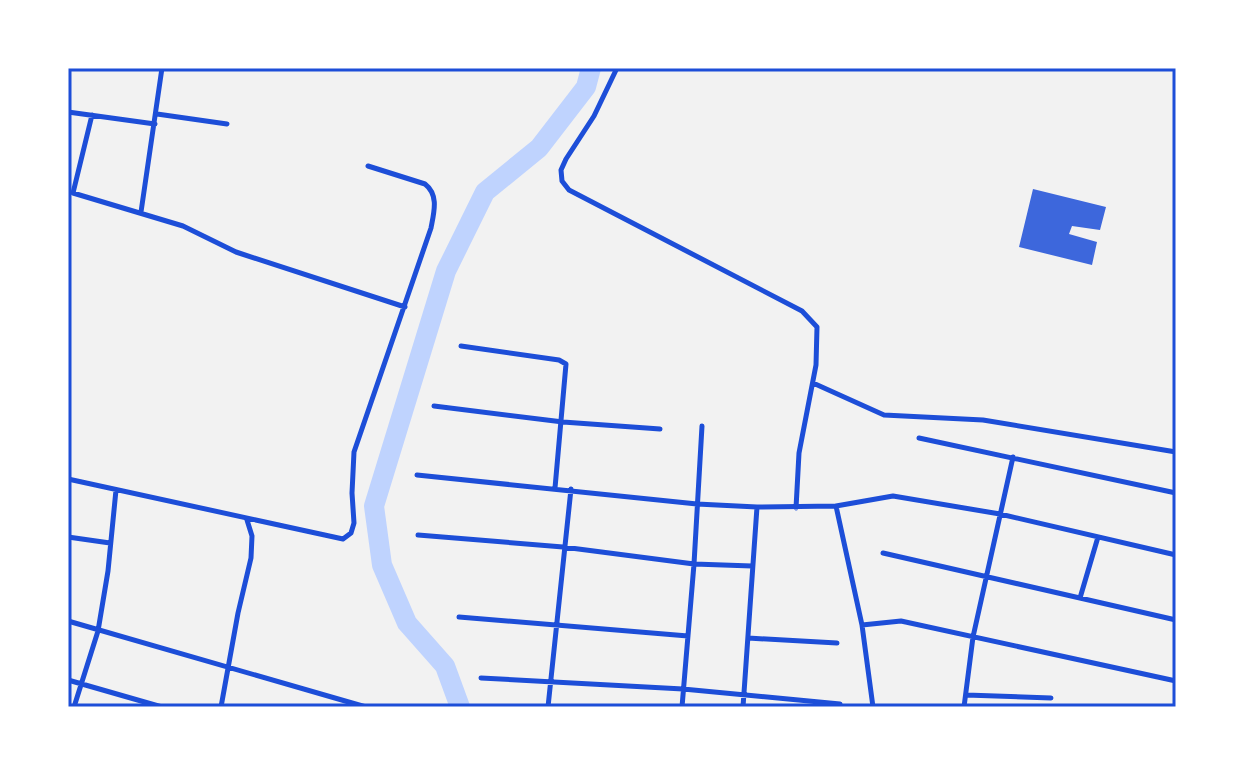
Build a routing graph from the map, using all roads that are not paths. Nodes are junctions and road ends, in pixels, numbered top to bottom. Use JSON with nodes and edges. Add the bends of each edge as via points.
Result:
{"nodes":[{"id":1,"x":162,"y":68,"type":"edge"},
{"id":2,"x":617,"y":68,"type":"edge"},
{"id":3,"x":68,"y":112,"type":"edge"},
{"id":4,"x":157,"y":114,"type":"junction"},
{"id":5,"x":92,"y":115,"type":"junction"},
{"id":6,"x":155,"y":124,"type":"junction"},
{"id":7,"x":227,"y":124,"type":"dead end"},
{"id":8,"x":368,"y":166,"type":"dead end"},
{"id":9,"x":141,"y":212,"type":"junction"},
{"id":10,"x":405,"y":307,"type":"junction"},
{"id":11,"x":461,"y":346,"type":"dead end"},
{"id":12,"x":813,"y":383,"type":"junction"},
{"id":13,"x":434,"y":406,"type":"dead end"},
{"id":14,"x":563,"y":422,"type":"junction"},
{"id":15,"x":702,"y":426,"type":"dead end"},
{"id":16,"x":660,"y":429,"type":"dead end"},
{"id":17,"x":919,"y":438,"type":"dead end"},
{"id":18,"x":1176,"y":452,"type":"edge"},
{"id":19,"x":1013,"y":457,"type":"junction"},
{"id":20,"x":417,"y":475,"type":"dead end"},
{"id":21,"x":68,"y":479,"type":"edge"},
{"id":22,"x":555,"y":488,"type":"junction"},
{"id":23,"x":571,"y":489,"type":"junction"},
{"id":24,"x":116,"y":490,"type":"junction"},
{"id":25,"x":1176,"y":493,"type":"edge"},
{"id":26,"x":697,"y":504,"type":"junction"},
{"id":27,"x":836,"y":506,"type":"junction"},
{"id":28,"x":757,"y":507,"type":"junction"},
{"id":29,"x":796,"y":508,"type":"junction"},
{"id":30,"x":1000,"y":514,"type":"junction"},
{"id":31,"x":247,"y":520,"type":"junction"},
{"id":32,"x":418,"y":535,"type":"dead end"},
{"id":33,"x":68,"y":537,"type":"edge"},
{"id":34,"x":1098,"y":537,"type":"junction"},
{"id":35,"x":110,"y":543,"type":"junction"},
{"id":36,"x":563,"y":547,"type":"junction"},
{"id":37,"x":883,"y":553,"type":"dead end"},
{"id":38,"x":1176,"y":555,"type":"edge"},
{"id":39,"x":694,"y":564,"type":"junction"},
{"id":40,"x":752,"y":566,"type":"junction"},
{"id":41,"x":986,"y":577,"type":"junction"},
{"id":42,"x":1080,"y":598,"type":"junction"},
{"id":43,"x":459,"y":617,"type":"dead end"},
{"id":44,"x":1176,"y":620,"type":"edge"},
{"id":45,"x":68,"y":621,"type":"edge"},
{"id":46,"x":556,"y":624,"type":"junction"},
{"id":47,"x":862,"y":625,"type":"junction"},
{"id":48,"x":98,"y":631,"type":"junction"},
{"id":49,"x":688,"y":636,"type":"junction"},
{"id":50,"x":973,"y":637,"type":"junction"},
{"id":51,"x":748,"y":638,"type":"junction"},
{"id":52,"x":837,"y":643,"type":"dead end"},
{"id":53,"x":227,"y":668,"type":"junction"},
{"id":54,"x":481,"y":678,"type":"dead end"},
{"id":55,"x":68,"y":680,"type":"edge"},
{"id":56,"x":1176,"y":681,"type":"edge"},
{"id":57,"x":551,"y":682,"type":"junction"},
{"id":58,"x":81,"y":684,"type":"junction"},
{"id":59,"x":683,"y":689,"type":"junction"},
{"id":60,"x":744,"y":694,"type":"junction"},
{"id":61,"x":966,"y":695,"type":"junction"},
{"id":62,"x":1051,"y":698,"type":"dead end"},
{"id":63,"x":840,"y":704,"type":"dead end"},
{"id":64,"x":74,"y":707,"type":"edge"},
{"id":65,"x":162,"y":707,"type":"edge"},
{"id":66,"x":221,"y":707,"type":"edge"},
{"id":67,"x":366,"y":707,"type":"edge"},
{"id":68,"x":548,"y":707,"type":"edge"},
{"id":69,"x":682,"y":707,"type":"edge"},
{"id":70,"x":743,"y":707,"type":"edge"},
{"id":71,"x":873,"y":707,"type":"edge"},
{"id":72,"x":964,"y":707,"type":"edge"}],
"edges":[{"from":1,"to":4,"type":"street"},
{"from":2,"to":12,"type":"street","via":[[566,159],[562,181],[569,190],[802,311],[817,327]]},
{"from":3,"to":5,"type":"street"},
{"from":4,"to":6,"type":"street"},
{"from":4,"to":7,"type":"street"},
{"from":5,"to":6,"type":"street"},
{"from":5,"to":9,"type":"street","via":[[73,193]]},
{"from":6,"to":9,"type":"street"},
{"from":8,"to":10,"type":"street","via":[[425,184],[434,198],[431,228]]},
{"from":9,"to":10,"type":"street","via":[[236,252]]},
{"from":10,"to":31,"type":"street","via":[[354,452],[351,533],[343,539]]},
{"from":11,"to":14,"type":"street","via":[[566,364]]},
{"from":12,"to":18,"type":"street","via":[[884,415],[983,420]]},
{"from":12,"to":29,"type":"street","via":[[799,453]]},
{"from":13,"to":14,"type":"street"},
{"from":14,"to":16,"type":"street"},
{"from":14,"to":22,"type":"street"},
{"from":15,"to":26,"type":"street"},
{"from":17,"to":19,"type":"street"},
{"from":19,"to":25,"type":"street"},
{"from":19,"to":30,"type":"street"},
{"from":20,"to":22,"type":"street"},
{"from":21,"to":24,"type":"street"},
{"from":22,"to":23,"type":"street"},
{"from":23,"to":26,"type":"street"},
{"from":23,"to":36,"type":"street"},
{"from":24,"to":31,"type":"street"},
{"from":24,"to":35,"type":"street"},
{"from":26,"to":28,"type":"street"},
{"from":26,"to":39,"type":"street"},
{"from":27,"to":29,"type":"street"},
{"from":27,"to":30,"type":"street","via":[[893,496]]},
{"from":27,"to":47,"type":"street"},
{"from":28,"to":29,"type":"street"},
{"from":28,"to":40,"type":"street"},
{"from":30,"to":34,"type":"street"},
{"from":30,"to":41,"type":"street"},
{"from":31,"to":53,"type":"street","via":[[251,558]]},
{"from":32,"to":36,"type":"street"},
{"from":33,"to":35,"type":"street"},
{"from":34,"to":38,"type":"street"},
{"from":34,"to":42,"type":"street"},
{"from":35,"to":48,"type":"street"},
{"from":36,"to":39,"type":"street"},
{"from":36,"to":46,"type":"street"},
{"from":37,"to":41,"type":"street"},
{"from":39,"to":40,"type":"street"},
{"from":39,"to":49,"type":"street"},
{"from":40,"to":51,"type":"street"},
{"from":41,"to":42,"type":"street"},
{"from":41,"to":50,"type":"street"},
{"from":42,"to":44,"type":"street"},
{"from":43,"to":46,"type":"street"},
{"from":45,"to":48,"type":"street"},
{"from":46,"to":49,"type":"street"},
{"from":46,"to":57,"type":"street"},
{"from":47,"to":50,"type":"street","via":[[901,621]]},
{"from":47,"to":71,"type":"street"},
{"from":48,"to":53,"type":"street"},
{"from":48,"to":58,"type":"street"},
{"from":49,"to":59,"type":"street"},
{"from":50,"to":56,"type":"street"},
{"from":50,"to":61,"type":"street"},
{"from":51,"to":52,"type":"street"},
{"from":51,"to":60,"type":"street"},
{"from":53,"to":66,"type":"street"},
{"from":53,"to":67,"type":"street"},
{"from":54,"to":57,"type":"street"},
{"from":55,"to":58,"type":"street"},
{"from":57,"to":59,"type":"street"},
{"from":57,"to":68,"type":"street"},
{"from":58,"to":64,"type":"street"},
{"from":58,"to":65,"type":"street"},
{"from":59,"to":60,"type":"street"},
{"from":59,"to":69,"type":"street"},
{"from":60,"to":63,"type":"street"},
{"from":60,"to":70,"type":"street"},
{"from":61,"to":62,"type":"street"},
{"from":61,"to":72,"type":"street"}]}
